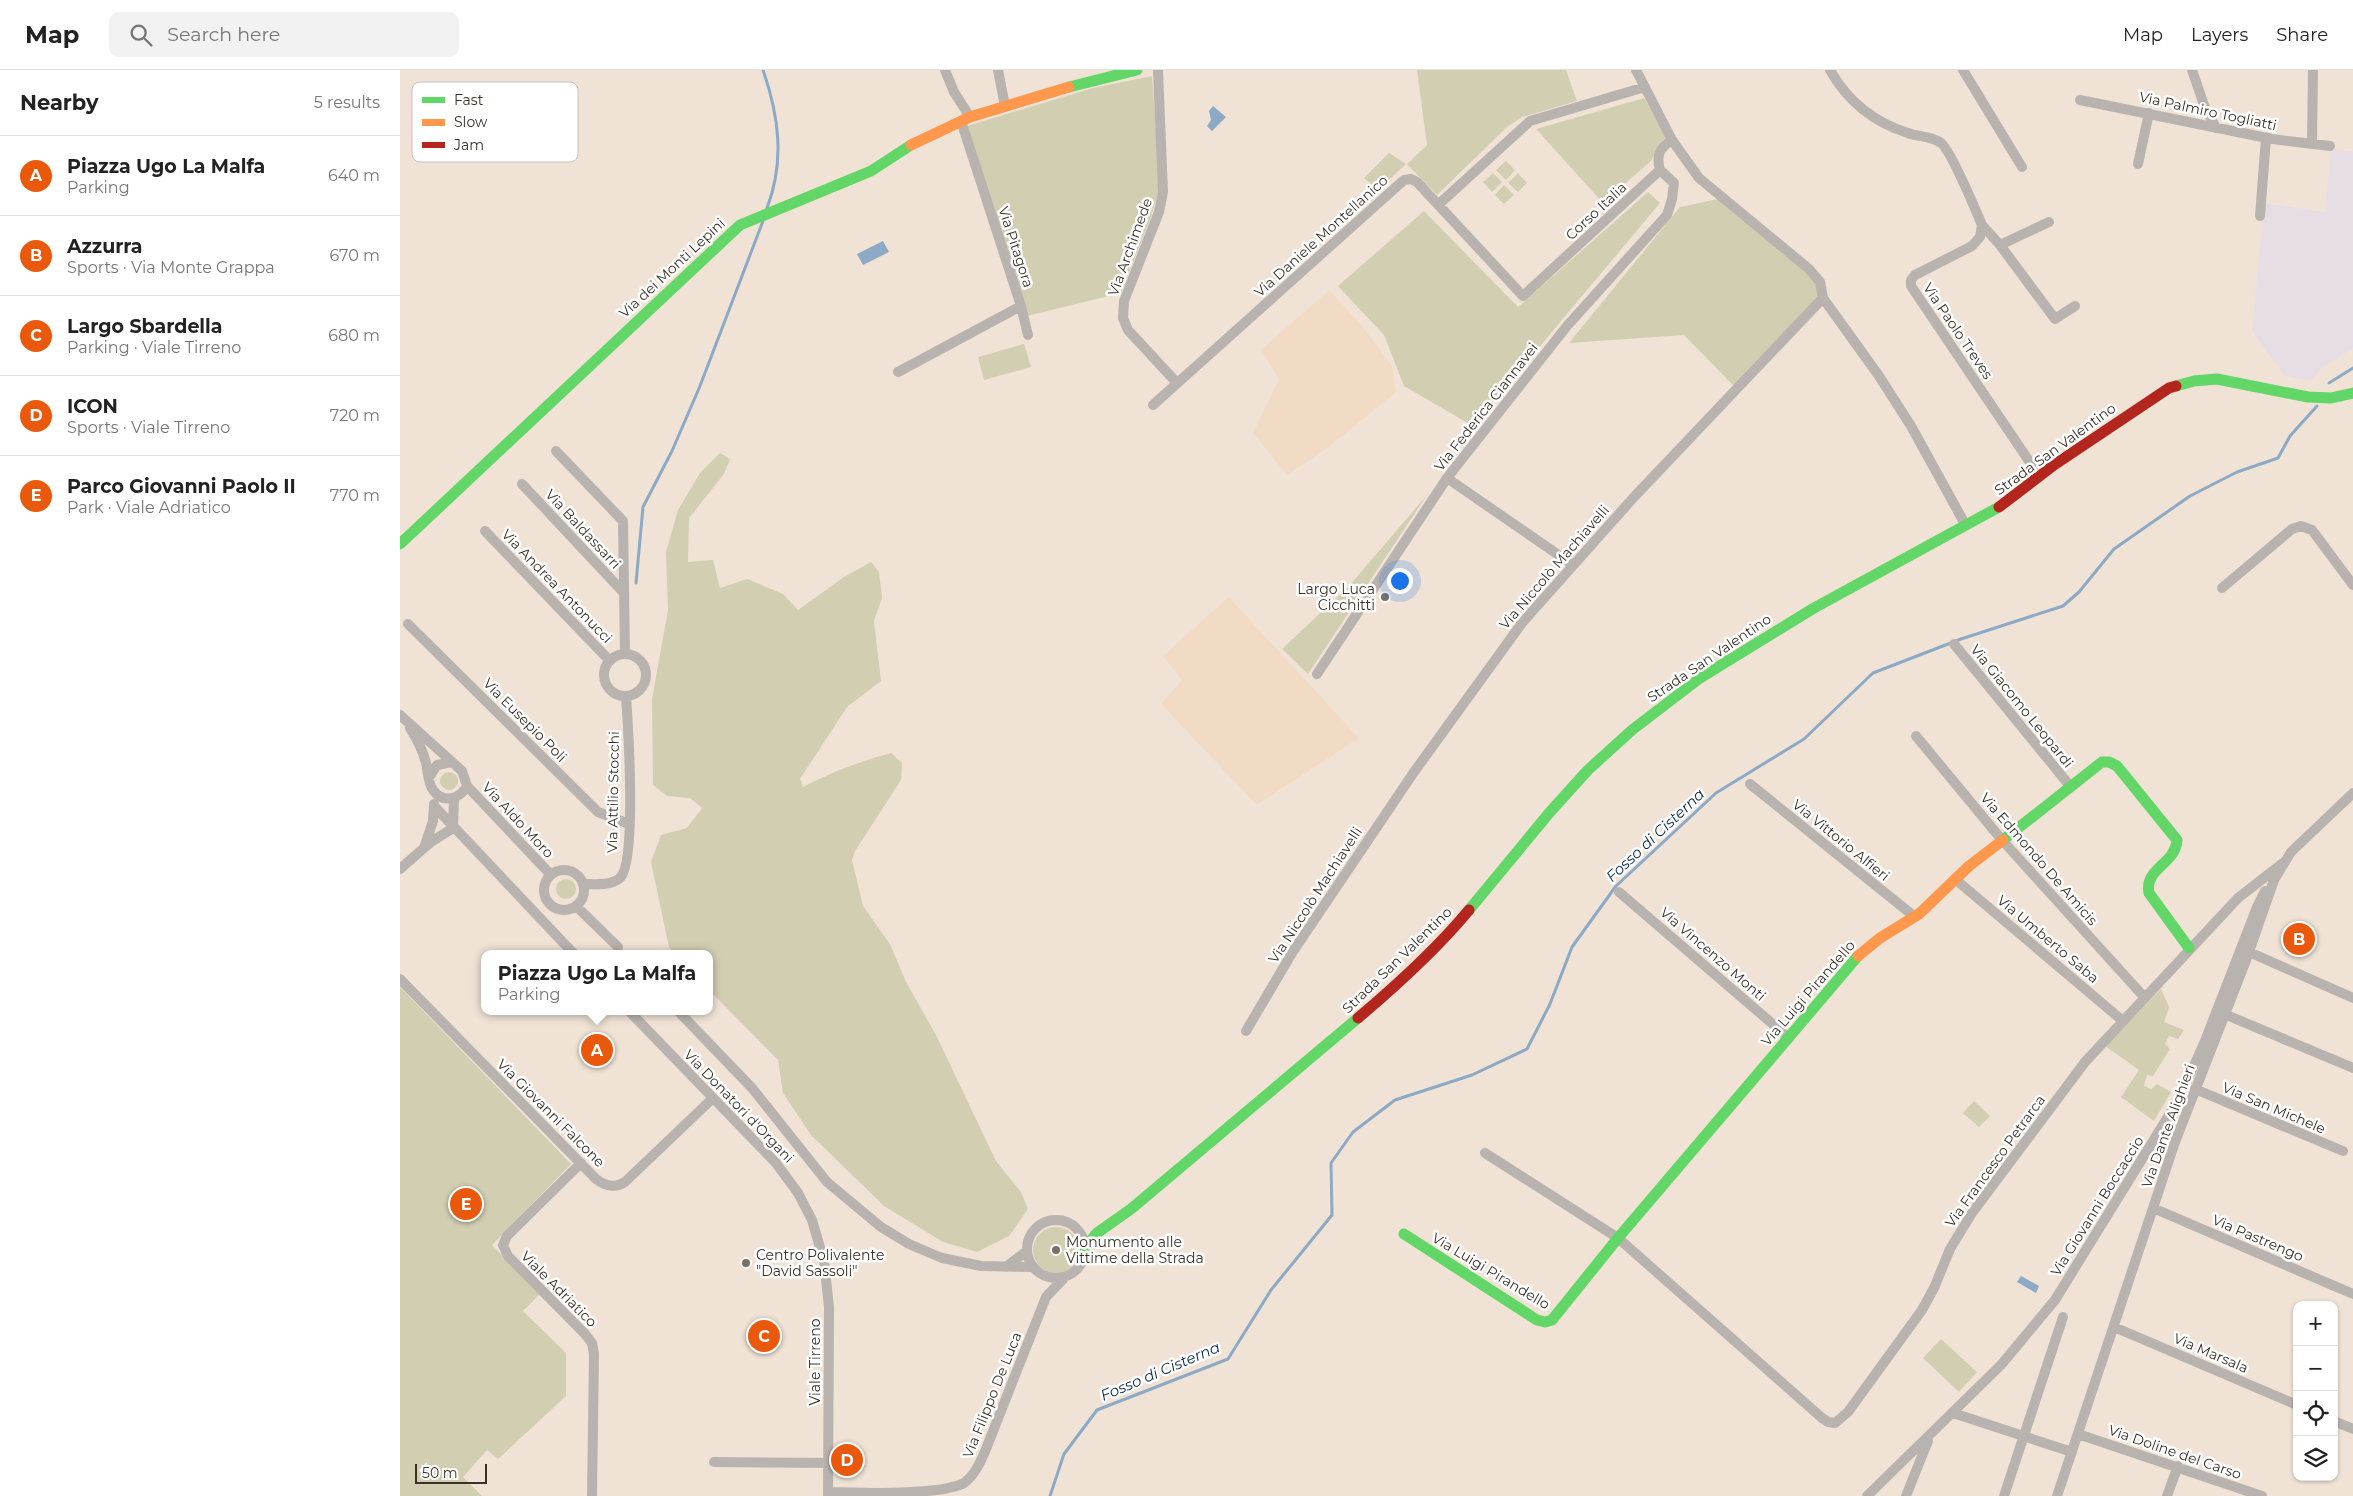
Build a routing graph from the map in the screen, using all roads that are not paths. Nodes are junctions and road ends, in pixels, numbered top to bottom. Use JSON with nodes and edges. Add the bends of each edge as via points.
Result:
{"nodes":[{"id":1,"x":945,"y":70,"type":"edge"},
{"id":2,"x":998,"y":70,"type":"edge"},
{"id":3,"x":1138,"y":70,"type":"edge"},
{"id":4,"x":1158,"y":70,"type":"edge"},
{"id":5,"x":1636,"y":70,"type":"edge"},
{"id":6,"x":1963,"y":70,"type":"edge"},
{"id":7,"x":2192,"y":70,"type":"edge"},
{"id":8,"x":2313,"y":70,"type":"edge"},
{"id":9,"x":1124,"y":71,"type":"edge"},
{"id":10,"x":1832,"y":71,"type":"edge"},
{"id":11,"x":1644,"y":87,"type":"junction"},
{"id":12,"x":2080,"y":100,"type":"dead end"},
{"id":13,"x":1005,"y":106,"type":"junction"},
{"id":14,"x":2149,"y":113,"type":"junction"},
{"id":15,"x":966,"y":119,"type":"junction"},
{"id":16,"x":2216,"y":128,"type":"junction"},
{"id":17,"x":2266,"y":138,"type":"junction"},
{"id":18,"x":1672,"y":140,"type":"junction"},
{"id":19,"x":2312,"y":144,"type":"junction"},
{"id":20,"x":2330,"y":146,"type":"dead end"},
{"id":21,"x":2138,"y":164,"type":"dead end"},
{"id":22,"x":2022,"y":167,"type":"dead end"},
{"id":23,"x":1660,"y":170,"type":"junction"},
{"id":24,"x":1438,"y":205,"type":"junction"},
{"id":25,"x":2260,"y":216,"type":"dead end"},
{"id":26,"x":2049,"y":222,"type":"dead end"},
{"id":27,"x":1982,"y":226,"type":"junction"},
{"id":28,"x":2000,"y":245,"type":"junction"},
{"id":29,"x":1523,"y":296,"type":"joint"},
{"id":30,"x":1824,"y":298,"type":"junction"},
{"id":31,"x":1021,"y":306,"type":"junction"},
{"id":32,"x":2075,"y":306,"type":"dead end"},
{"id":33,"x":1028,"y":335,"type":"dead end"},
{"id":34,"x":898,"y":372,"type":"dead end"},
{"id":35,"x":1177,"y":383,"type":"junction"},
{"id":36,"x":2353,"y":393,"type":"edge"},
{"id":37,"x":1153,"y":405,"type":"dead end"},
{"id":38,"x":556,"y":451,"type":"dead end"},
{"id":39,"x":2033,"y":467,"type":"dead end"},
{"id":40,"x":1446,"y":478,"type":"junction"},
{"id":41,"x":522,"y":484,"type":"dead end"},
{"id":42,"x":1966,"y":524,"type":"junction"},
{"id":43,"x":485,"y":531,"type":"dead end"},
{"id":44,"x":400,"y":544,"type":"edge"},
{"id":45,"x":1573,"y":565,"type":"junction"},
{"id":46,"x":2353,"y":585,"type":"edge"},
{"id":47,"x":2222,"y":588,"type":"dead end"},
{"id":48,"x":624,"y":593,"type":"junction"},
{"id":49,"x":408,"y":624,"type":"dead end"},
{"id":50,"x":1954,"y":644,"type":"dead end"},
{"id":51,"x":625,"y":654,"type":"junction"},
{"id":52,"x":610,"y":661,"type":"junction"},
{"id":53,"x":1317,"y":674,"type":"dead end"},
{"id":54,"x":626,"y":696,"type":"junction"},
{"id":55,"x":402,"y":717,"type":"edge"},
{"id":56,"x":1916,"y":736,"type":"dead end"},
{"id":57,"x":452,"y":762,"type":"junction"},
{"id":58,"x":430,"y":776,"type":"junction"},
{"id":59,"x":1750,"y":784,"type":"dead end"},
{"id":60,"x":467,"y":786,"type":"junction"},
{"id":61,"x":2070,"y":786,"type":"junction"},
{"id":62,"x":431,"y":788,"type":"junction"},
{"id":63,"x":2353,"y":793,"type":"edge"},
{"id":64,"x":454,"y":798,"type":"junction"},
{"id":65,"x":435,"y":807,"type":"junction"},
{"id":66,"x":630,"y":824,"type":"junction"},
{"id":67,"x":454,"y":828,"type":"junction"},
{"id":68,"x":2002,"y":840,"type":"junction"},
{"id":69,"x":424,"y":848,"type":"junction"},
{"id":70,"x":2283,"y":863,"type":"junction"},
{"id":71,"x":400,"y":869,"type":"edge"},
{"id":72,"x":551,"y":875,"type":"junction"},
{"id":73,"x":1955,"y":879,"type":"junction"},
{"id":74,"x":2274,"y":880,"type":"junction"},
{"id":75,"x":583,"y":884,"type":"junction"},
{"id":76,"x":1619,"y":892,"type":"dead end"},
{"id":77,"x":576,"y":906,"type":"junction"},
{"id":78,"x":1914,"y":917,"type":"junction"},
{"id":79,"x":618,"y":947,"type":"dead end"},
{"id":80,"x":2189,"y":948,"type":"junction"},
{"id":81,"x":570,"y":950,"type":"edge"},
{"id":82,"x":2249,"y":952,"type":"junction"},
{"id":83,"x":400,"y":979,"type":"edge"},
{"id":84,"x":2145,"y":998,"type":"junction"},
{"id":85,"x":2353,"y":998,"type":"edge"},
{"id":86,"x":2224,"y":1014,"type":"junction"},
{"id":87,"x":634,"y":1015,"type":"edge"},
{"id":88,"x":682,"y":1015,"type":"edge"},
{"id":89,"x":2123,"y":1021,"type":"junction"},
{"id":90,"x":1246,"y":1031,"type":"dead end"},
{"id":91,"x":1789,"y":1038,"type":"junction"},
{"id":92,"x":2353,"y":1068,"type":"edge"},
{"id":93,"x":2195,"y":1089,"type":"junction"},
{"id":94,"x":713,"y":1098,"type":"junction"},
{"id":95,"x":2343,"y":1151,"type":"dead end"},
{"id":96,"x":1485,"y":1153,"type":"dead end"},
{"id":97,"x":581,"y":1163,"type":"junction"},
{"id":98,"x":2153,"y":1208,"type":"junction"},
{"id":99,"x":816,"y":1229,"type":"joint"},
{"id":100,"x":1078,"y":1231,"type":"junction"},
{"id":101,"x":1097,"y":1233,"type":"junction"},
{"id":102,"x":1404,"y":1234,"type":"dead end"},
{"id":103,"x":1618,"y":1238,"type":"junction"},
{"id":104,"x":1085,"y":1248,"type":"junction"},
{"id":105,"x":1027,"y":1251,"type":"junction"},
{"id":106,"x":1006,"y":1267,"type":"junction"},
{"id":107,"x":1033,"y":1267,"type":"junction"},
{"id":108,"x":1044,"y":1275,"type":"junction"},
{"id":109,"x":1066,"y":1276,"type":"junction"},
{"id":110,"x":2353,"y":1294,"type":"edge"},
{"id":111,"x":1046,"y":1297,"type":"junction"},
{"id":112,"x":2063,"y":1317,"type":"dead end"},
{"id":113,"x":2114,"y":1327,"type":"junction"},
{"id":114,"x":2293,"y":1403,"type":"edge"},
{"id":115,"x":1953,"y":1413,"type":"junction"},
{"id":116,"x":2338,"y":1423,"type":"edge"},
{"id":117,"x":2353,"y":1429,"type":"edge"},
{"id":118,"x":2078,"y":1434,"type":"junction"},
{"id":119,"x":2024,"y":1436,"type":"junction"},
{"id":120,"x":1929,"y":1438,"type":"junction"},
{"id":121,"x":2072,"y":1452,"type":"junction"},
{"id":122,"x":714,"y":1462,"type":"dead end"},
{"id":123,"x":828,"y":1463,"type":"junction"},
{"id":124,"x":2178,"y":1466,"type":"junction"},
{"id":125,"x":828,"y":1494,"type":"edge"},
{"id":126,"x":592,"y":1496,"type":"edge"},
{"id":127,"x":1867,"y":1496,"type":"edge"},
{"id":128,"x":1906,"y":1496,"type":"edge"},
{"id":129,"x":2004,"y":1496,"type":"edge"},
{"id":130,"x":2057,"y":1496,"type":"edge"},
{"id":131,"x":2167,"y":1496,"type":"edge"},
{"id":132,"x":2262,"y":1496,"type":"edge"}],
"edges":[{"from":1,"to":15,"type":"street","name":"Via Pitagora"},
{"from":2,"to":13,"type":"street"},
{"from":3,"to":9,"type":"street","name":"Via dei Monti Lepini"},
{"from":4,"to":35,"type":"street","name":"Via Archimede","via":[[1163,192],[1159,212],[1124,301],[1123,318],[1128,330]]},
{"from":5,"to":11,"type":"street"},
{"from":6,"to":22,"type":"street"},
{"from":7,"to":16,"type":"street"},
{"from":8,"to":19,"type":"street"},
{"from":9,"to":13,"type":"street","name":"Via dei Monti Lepini"},
{"from":10,"to":27,"type":"street","via":[[1847,97],[1868,115],[1941,144]]},
{"from":11,"to":18,"type":"street"},
{"from":11,"to":24,"type":"street","via":[[1530,121]]},
{"from":12,"to":14,"type":"street","name":"Via Palmiro Togliatti"},
{"from":13,"to":15,"type":"street","name":"Via dei Monti Lepini"},
{"from":14,"to":16,"type":"street","name":"Via Palmiro Togliatti"},
{"from":14,"to":21,"type":"street"},
{"from":15,"to":31,"type":"street","name":"Via Pitagora"},
{"from":15,"to":44,"type":"street","name":"Via dei Monti Lepini","via":[[916,142],[868,172],[740,225]]},
{"from":16,"to":17,"type":"street","name":"Via Palmiro Togliatti"},
{"from":17,"to":19,"type":"street","name":"Via Palmiro Togliatti"},
{"from":17,"to":25,"type":"street"},
{"from":18,"to":23,"type":"street","via":[[1658,154]]},
{"from":18,"to":30,"type":"street","via":[[1699,178],[1809,269],[1820,282]]},
{"from":19,"to":20,"type":"street","name":"Via Palmiro Togliatti"},
{"from":23,"to":29,"type":"street","name":"Corso Italia"},
{"from":23,"to":40,"type":"street","name":"Via Federica Ciannavei","via":[[1674,183],[1666,215],[1567,326]]},
{"from":24,"to":29,"type":"street","name":"Via Daniele Montellanico"},
{"from":24,"to":35,"type":"street","name":"Via Daniele Montellanico","via":[[1415,181],[1403,181]]},
{"from":26,"to":28,"type":"street"},
{"from":27,"to":28,"type":"street"},
{"from":27,"to":39,"type":"street","name":"Via Paolo Treves","via":[[1975,244],[1915,276],[1911,286]]},
{"from":28,"to":32,"type":"street","via":[[2055,319]]},
{"from":30,"to":42,"type":"street","via":[[1911,426]]},
{"from":30,"to":45,"type":"street","name":"Via Niccolò Machiavelli"},
{"from":31,"to":33,"type":"street"},
{"from":31,"to":34,"type":"street","name":"Via Pitagora"},
{"from":35,"to":37,"type":"street","name":"Via Daniele Montellanico"},
{"from":36,"to":42,"type":"street","name":"Strada San Valentino","via":[[2316,398],[2217,379],[2169,388],[2054,465],[2004,504]]},
{"from":38,"to":48,"type":"street","via":[[623,521]]},
{"from":40,"to":45,"type":"street"},
{"from":40,"to":53,"type":"street","name":"Via Federica Ciannavei"},
{"from":41,"to":48,"type":"street","name":"Via Baldassarri"},
{"from":42,"to":101,"type":"street","name":"Strada San Valentino","via":[[1771,633],[1700,678],[1632,730],[1567,792],[1454,928],[1396,985],[1131,1210]]},
{"from":43,"to":52,"type":"street","name":"Via Andrea Antonucci"},
{"from":45,"to":90,"type":"street","name":"Via Niccolò Machiavelli","via":[[1522,623],[1414,772],[1292,952]]},
{"from":46,"to":47,"type":"street","via":[[2312,530],[2301,526],[2292,529]]},
{"from":48,"to":51,"type":"street"},
{"from":49,"to":66,"type":"street","name":"Via Eusepio Poli","via":[[598,812]]},
{"from":50,"to":61,"type":"street","name":"Via Giacomo Leopardi"},
{"from":51,"to":52,"type":"street"},
{"from":51,"to":54,"type":"street","via":[[636,657],[646,674],[640,690]]},
{"from":52,"to":54,"type":"street","via":[[606,666],[605,680],[611,690]]},
{"from":54,"to":66,"type":"street","name":"Via Attilio Stocchi"},
{"from":55,"to":57,"type":"street","name":"Via Aldo Moro"},
{"from":55,"to":58,"type":"street","name":"Via Aldo Moro","via":[[421,750]]},
{"from":56,"to":68,"type":"street","name":"Via Edmondo De Amicis"},
{"from":57,"to":58,"type":"street","via":[[437,766]]},
{"from":57,"to":60,"type":"street","name":"Via Aldo Moro","via":[[462,770]]},
{"from":58,"to":62,"type":"street"},
{"from":59,"to":78,"type":"street","name":"Via Vittorio Alfieri"},
{"from":60,"to":64,"type":"street","via":[[460,796]]},
{"from":60,"to":72,"type":"street","name":"Via Aldo Moro"},
{"from":61,"to":68,"type":"street","name":"Via Luigi Pirandello"},
{"from":61,"to":80,"type":"street","name":"Via Luigi Pirandello","via":[[2102,762],[2112,763],[2174,836],[2177,848],[2150,876],[2146,887]]},
{"from":62,"to":64,"type":"street","via":[[439,795]]},
{"from":62,"to":65,"type":"street"},
{"from":63,"to":70,"type":"street","name":"Via Dante Alighieri"},
{"from":64,"to":67,"type":"street"},
{"from":65,"to":67,"type":"street"},
{"from":65,"to":69,"type":"street"},
{"from":66,"to":75,"type":"street","name":"Via Attilio Stocchi","via":[[621,877],[609,883]]},
{"from":67,"to":69,"type":"street"},
{"from":67,"to":81,"type":"street"},
{"from":68,"to":73,"type":"street","name":"Via Luigi Pirandello"},
{"from":68,"to":84,"type":"street","name":"Via Edmondo De Amicis"},
{"from":69,"to":71,"type":"street"},
{"from":70,"to":74,"type":"street","name":"Via Dante Alighieri"},
{"from":70,"to":80,"type":"street","name":"Via Francesco Petrarca","via":[[2241,894]]},
{"from":72,"to":75,"type":"street","via":[[568,871],[579,877]]},
{"from":72,"to":77,"type":"street","via":[[544,886],[546,900],[563,910]]},
{"from":73,"to":78,"type":"street","name":"Via Luigi Pirandello"},
{"from":73,"to":89,"type":"street","name":"Via Umberto Saba"},
{"from":74,"to":82,"type":"street","name":"Via Dante Alighieri"},
{"from":74,"to":115,"type":"street","name":"Via Giovanni Boccaccio","via":[[2259,903],[2200,1052],[2161,1130],[2048,1310],[2009,1357]]},
{"from":75,"to":77,"type":"street","via":[[583,895]]},
{"from":76,"to":91,"type":"street","name":"Via Vincenzo Monti"},
{"from":77,"to":79,"type":"street"},
{"from":78,"to":91,"type":"street","name":"Via Luigi Pirandello","via":[[1864,951]]},
{"from":80,"to":84,"type":"street","name":"Via Francesco Petrarca"},
{"from":82,"to":85,"type":"street"},
{"from":82,"to":86,"type":"street","name":"Via Dante Alighieri"},
{"from":83,"to":97,"type":"street","name":"Via Giovanni Falcone"},
{"from":84,"to":89,"type":"street","name":"Via Francesco Petrarca"},
{"from":86,"to":92,"type":"street"},
{"from":86,"to":93,"type":"street","name":"Via Dante Alighieri"},
{"from":87,"to":94,"type":"street","name":"Via Donatori d'Organi"},
{"from":88,"to":106,"type":"street","via":[[752,1088],[812,1166],[856,1208],[894,1235],[935,1255],[959,1262]]},
{"from":89,"to":103,"type":"street","name":"Via Francesco Petrarca","via":[[2086,1062],[1972,1213],[1950,1249],[1924,1307],[1838,1422],[1822,1418]]},
{"from":91,"to":103,"type":"street","name":"Via Luigi Pirandello"},
{"from":93,"to":95,"type":"street","name":"Via San Michele"},
{"from":93,"to":98,"type":"street","name":"Via Dante Alighieri"},
{"from":94,"to":97,"type":"street","name":"Via Giovanni Falcone","via":[[622,1184],[611,1186],[602,1183]]},
{"from":94,"to":99,"type":"street","name":"Via Donatori d'Organi","via":[[785,1175],[804,1202]]},
{"from":96,"to":103,"type":"street"},
{"from":97,"to":126,"type":"street","name":"Viale Adriatico","via":[[507,1236],[503,1245],[508,1256],[592,1343]]},
{"from":98,"to":110,"type":"street","name":"Via Pastrengo"},
{"from":98,"to":113,"type":"street","name":"Via Dante Alighieri"},
{"from":99,"to":123,"type":"street","name":"Viale Tirreno","via":[[824,1261],[829,1307]]},
{"from":100,"to":101,"type":"street"},
{"from":100,"to":104,"type":"street"},
{"from":100,"to":105,"type":"street","via":[[1063,1221],[1045,1222],[1031,1233]]},
{"from":101,"to":104,"type":"street","name":"Strada San Valentino"},
{"from":102,"to":103,"type":"street","name":"Via Luigi Pirandello","via":[[1537,1320],[1545,1322],[1555,1317]]},
{"from":104,"to":109,"type":"street","via":[[1080,1265]]},
{"from":105,"to":106,"type":"street"},
{"from":105,"to":107,"type":"street"},
{"from":106,"to":107,"type":"street"},
{"from":107,"to":108,"type":"street"},
{"from":108,"to":109,"type":"street"},
{"from":108,"to":111,"type":"street"},
{"from":109,"to":111,"type":"street"},
{"from":111,"to":125,"type":"street","name":"Via Filippo De Luca","via":[[986,1449],[966,1482],[951,1490],[930,1493]]},
{"from":112,"to":119,"type":"street"},
{"from":113,"to":114,"type":"street","name":"Via Marsala"},
{"from":113,"to":118,"type":"street","name":"Via Dante Alighieri"},
{"from":115,"to":119,"type":"street"},
{"from":115,"to":120,"type":"street","name":"Via Giovanni Boccaccio"},
{"from":116,"to":117,"type":"street"},
{"from":118,"to":121,"type":"street","name":"Via Dante Alighieri"},
{"from":118,"to":124,"type":"street","name":"Via Doline del Carso"},
{"from":119,"to":121,"type":"street"},
{"from":119,"to":129,"type":"street"},
{"from":120,"to":127,"type":"street","name":"Via Giovanni Boccaccio"},
{"from":120,"to":128,"type":"street"},
{"from":121,"to":130,"type":"street","name":"Via Dante Alighieri"},
{"from":122,"to":123,"type":"street"},
{"from":123,"to":125,"type":"street","name":"Viale Tirreno"},
{"from":124,"to":131,"type":"street"},
{"from":124,"to":132,"type":"street","name":"Via Doline del Carso"}]}
